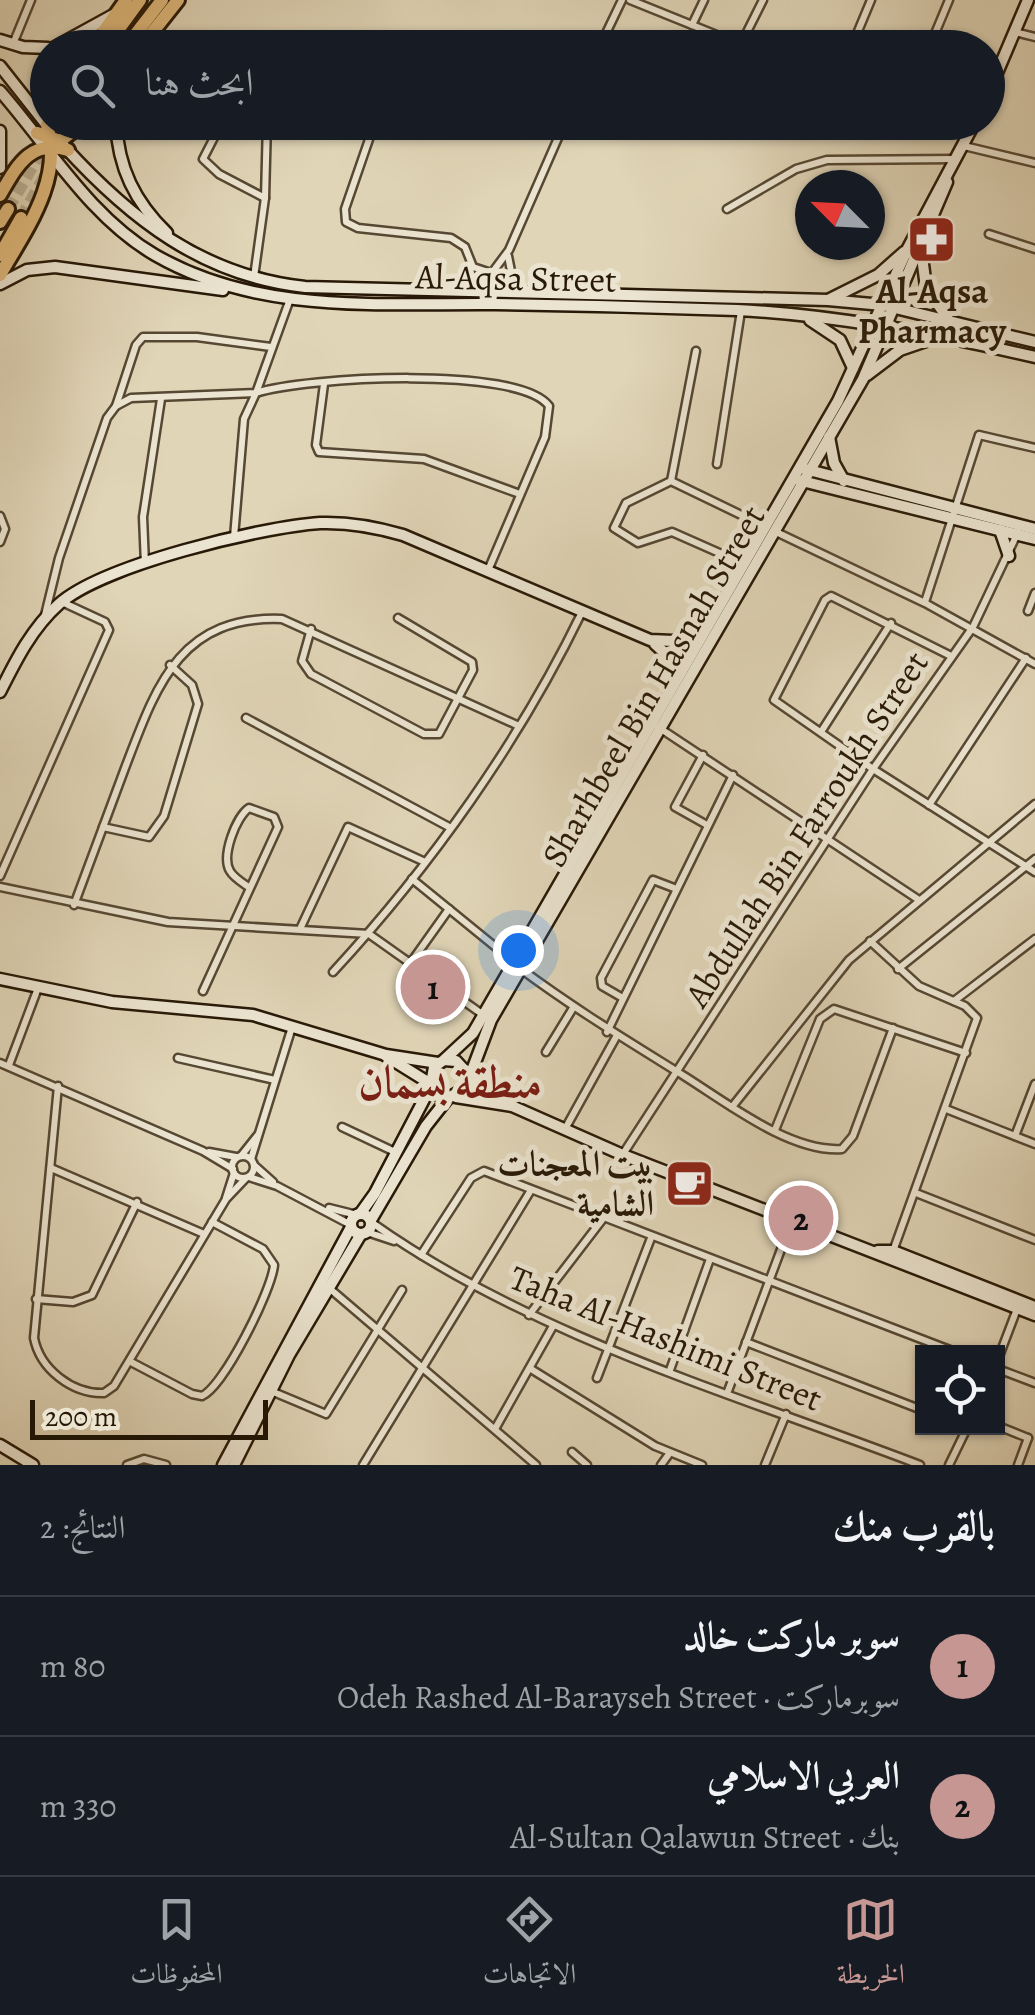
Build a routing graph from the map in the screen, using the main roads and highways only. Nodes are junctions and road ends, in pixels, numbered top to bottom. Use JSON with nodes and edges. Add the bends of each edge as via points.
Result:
{"nodes":[{"id":1,"x":126,"y":0,"type":"edge"},
{"id":2,"x":140,"y":0,"type":"edge"},
{"id":3,"x":162,"y":0,"type":"edge"},
{"id":4,"x":178,"y":0,"type":"edge"},
{"id":5,"x":105,"y":30,"type":"edge"},
{"id":6,"x":118,"y":30,"type":"edge"},
{"id":7,"x":139,"y":30,"type":"edge"},
{"id":8,"x":154,"y":30,"type":"edge"},
{"id":9,"x":54,"y":142,"type":"edge"},
{"id":10,"x":0,"y":195,"type":"edge"},
{"id":11,"x":20,"y":218,"type":"tunnel mouth"},
{"id":12,"x":0,"y":255,"type":"edge"},
{"id":13,"x":0,"y":275,"type":"edge"}],
"edges":[{"from":1,"to":5,"type":"highway"},
{"from":2,"to":6,"type":"highway"},
{"from":3,"to":7,"type":"highway"},
{"from":4,"to":8,"type":"highway"},
{"from":9,"to":10,"type":"highway","via":[[25,157]]},
{"from":9,"to":13,"type":"highway","via":[[39,204]]},
{"from":11,"to":12,"type":"highway"}]}
